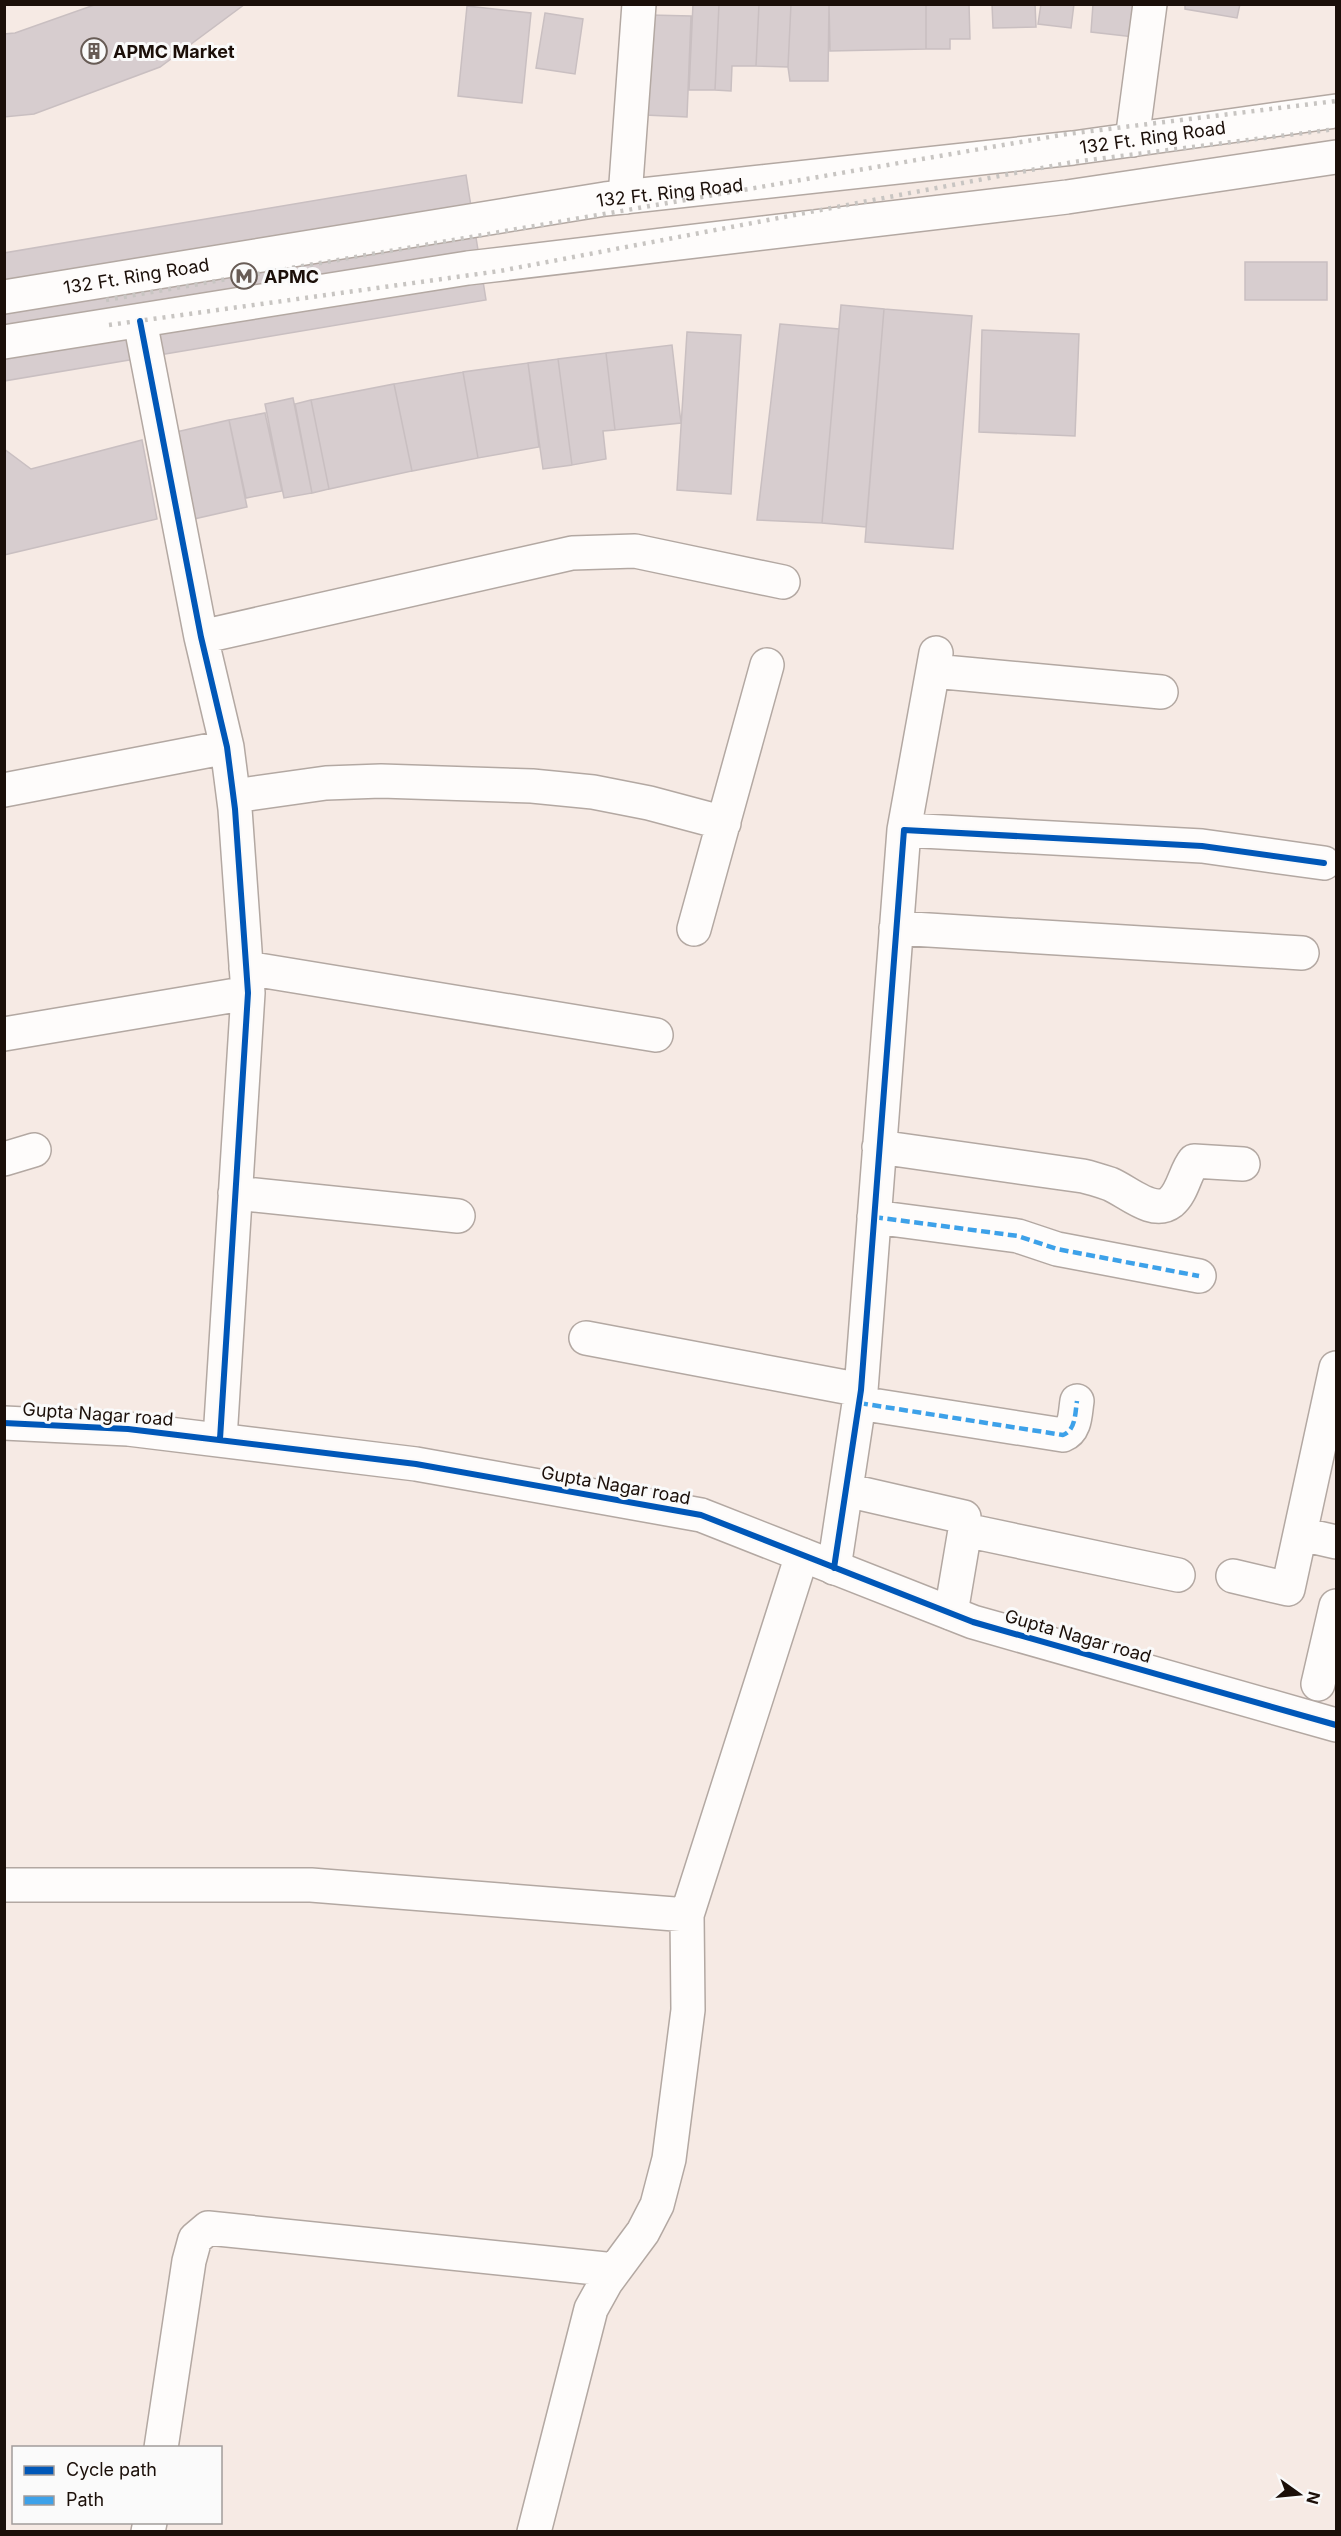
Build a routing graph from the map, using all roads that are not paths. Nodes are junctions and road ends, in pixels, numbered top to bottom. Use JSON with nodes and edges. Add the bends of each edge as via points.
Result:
{"nodes":[{"id":1,"x":639,"y":4,"type":"edge"},
{"id":2,"x":1150,"y":4,"type":"edge"},
{"id":3,"x":1336,"y":111,"type":"edge"},
{"id":4,"x":1132,"y":140,"type":"junction"},
{"id":5,"x":1336,"y":157,"type":"edge"},
{"id":6,"x":625,"y":197,"type":"junction"},
{"id":7,"x":4,"y":297,"type":"edge"},
{"id":8,"x":140,"y":321,"type":"junction"},
{"id":9,"x":4,"y":342,"type":"edge"},
{"id":10,"x":783,"y":582,"type":"dead end"},
{"id":11,"x":201,"y":636,"type":"junction"},
{"id":12,"x":767,"y":665,"type":"dead end"},
{"id":13,"x":1161,"y":692,"type":"dead end"},
{"id":14,"x":226,"y":747,"type":"junction"},
{"id":15,"x":4,"y":790,"type":"edge"},
{"id":16,"x":234,"y":796,"type":"junction"},
{"id":17,"x":724,"y":823,"type":"junction"},
{"id":18,"x":904,"y":830,"type":"junction"},
{"id":19,"x":1324,"y":863,"type":"dead end"},
{"id":20,"x":896,"y":928,"type":"junction"},
{"id":21,"x":694,"y":929,"type":"dead end"},
{"id":22,"x":1302,"y":953,"type":"dead end"},
{"id":23,"x":247,"y":981,"type":"junction"},
{"id":24,"x":4,"y":1034,"type":"edge"},
{"id":25,"x":656,"y":1035,"type":"dead end"},
{"id":26,"x":879,"y":1147,"type":"junction"},
{"id":27,"x":1243,"y":1164,"type":"dead end"},
{"id":28,"x":235,"y":1193,"type":"junction"},
{"id":29,"x":458,"y":1216,"type":"dead end"},
{"id":30,"x":874,"y":1217,"type":"junction"},
{"id":31,"x":1199,"y":1276,"type":"dead end"},
{"id":32,"x":586,"y":1338,"type":"dead end"},
{"id":33,"x":1336,"y":1368,"type":"edge"},
{"id":34,"x":860,"y":1397,"type":"junction"},
{"id":35,"x":1077,"y":1401,"type":"dead end"},
{"id":36,"x":4,"y":1422,"type":"edge"},
{"id":37,"x":1330,"y":1435,"type":"edge"},
{"id":38,"x":220,"y":1439,"type":"junction"},
{"id":39,"x":846,"y":1490,"type":"junction"},
{"id":40,"x":965,"y":1530,"type":"junction"},
{"id":41,"x":1301,"y":1534,"type":"junction"},
{"id":42,"x":1336,"y":1542,"type":"edge"},
{"id":43,"x":802,"y":1555,"type":"junction"},
{"id":44,"x":834,"y":1568,"type":"junction"},
{"id":45,"x":1178,"y":1575,"type":"dead end"},
{"id":46,"x":1233,"y":1576,"type":"dead end"},
{"id":47,"x":1336,"y":1606,"type":"edge"},
{"id":48,"x":951,"y":1613,"type":"junction"},
{"id":49,"x":1318,"y":1684,"type":"dead end"},
{"id":50,"x":1336,"y":1725,"type":"edge"},
{"id":51,"x":4,"y":1886,"type":"edge"},
{"id":52,"x":687,"y":1915,"type":"junction"},
{"id":53,"x":615,"y":2270,"type":"junction"},
{"id":54,"x":161,"y":2446,"type":"edge"},
{"id":55,"x":534,"y":2532,"type":"edge"}],
"edges":[{"from":1,"to":6,"type":"street"},
{"from":2,"to":4,"type":"street"},
{"from":3,"to":4,"type":"street","name":"132 Ft. Ring Road"},
{"from":4,"to":6,"type":"street","name":"132 Ft. Ring Road"},
{"from":5,"to":8,"type":"street","via":[[1067,196],[468,268]]},
{"from":6,"to":7,"type":"street","name":"132 Ft. Ring Road"},
{"from":8,"to":9,"type":"street"},
{"from":8,"to":11,"type":"street"},
{"from":10,"to":11,"type":"street","via":[[635,551],[572,553]]},
{"from":11,"to":14,"type":"street"},
{"from":12,"to":17,"type":"street"},
{"from":13,"to":18,"type":"street","via":[[935,662]]},
{"from":14,"to":15,"type":"street"},
{"from":14,"to":16,"type":"street"},
{"from":16,"to":17,"type":"street","via":[[326,783],[381,781],[532,786],[593,792]]},
{"from":16,"to":23,"type":"street"},
{"from":17,"to":21,"type":"street"},
{"from":18,"to":19,"type":"street","via":[[1202,846]]},
{"from":18,"to":20,"type":"street"},
{"from":20,"to":22,"type":"street"},
{"from":20,"to":26,"type":"street"},
{"from":23,"to":24,"type":"street"},
{"from":23,"to":25,"type":"street"},
{"from":23,"to":28,"type":"street"},
{"from":26,"to":27,"type":"street","via":[[1083,1176],[1145,1203],[1162,1206],[1176,1196],[1194,1161]]},
{"from":26,"to":30,"type":"street"},
{"from":28,"to":29,"type":"street"},
{"from":28,"to":38,"type":"street"},
{"from":30,"to":31,"type":"street","via":[[1018,1236],[1057,1249]]},
{"from":30,"to":34,"type":"street"},
{"from":32,"to":34,"type":"street"},
{"from":33,"to":37,"type":"street"},
{"from":34,"to":35,"type":"street","via":[[1063,1435],[1072,1428]]},
{"from":34,"to":39,"type":"street"},
{"from":36,"to":38,"type":"street","name":"Gupta Nagar road"},
{"from":37,"to":41,"type":"street"},
{"from":38,"to":43,"type":"street","name":"Gupta Nagar road","via":[[416,1464],[701,1515]]},
{"from":39,"to":40,"type":"street","via":[[964,1517]]},
{"from":39,"to":44,"type":"street"},
{"from":40,"to":45,"type":"street"},
{"from":40,"to":48,"type":"street"},
{"from":41,"to":42,"type":"street"},
{"from":41,"to":46,"type":"street","via":[[1288,1589]]},
{"from":43,"to":44,"type":"street","name":"Gupta Nagar road"},
{"from":43,"to":52,"type":"street"},
{"from":44,"to":48,"type":"street","name":"Gupta Nagar road"},
{"from":47,"to":49,"type":"street"},
{"from":48,"to":50,"type":"street","name":"Gupta Nagar road"},
{"from":51,"to":52,"type":"street","via":[[311,1885]]},
{"from":52,"to":53,"type":"street","via":[[688,2010],[669,2159],[657,2205]]},
{"from":53,"to":54,"type":"street","via":[[208,2228],[195,2239],[189,2261]]},
{"from":53,"to":55,"type":"street","via":[[591,2309]]}]}
